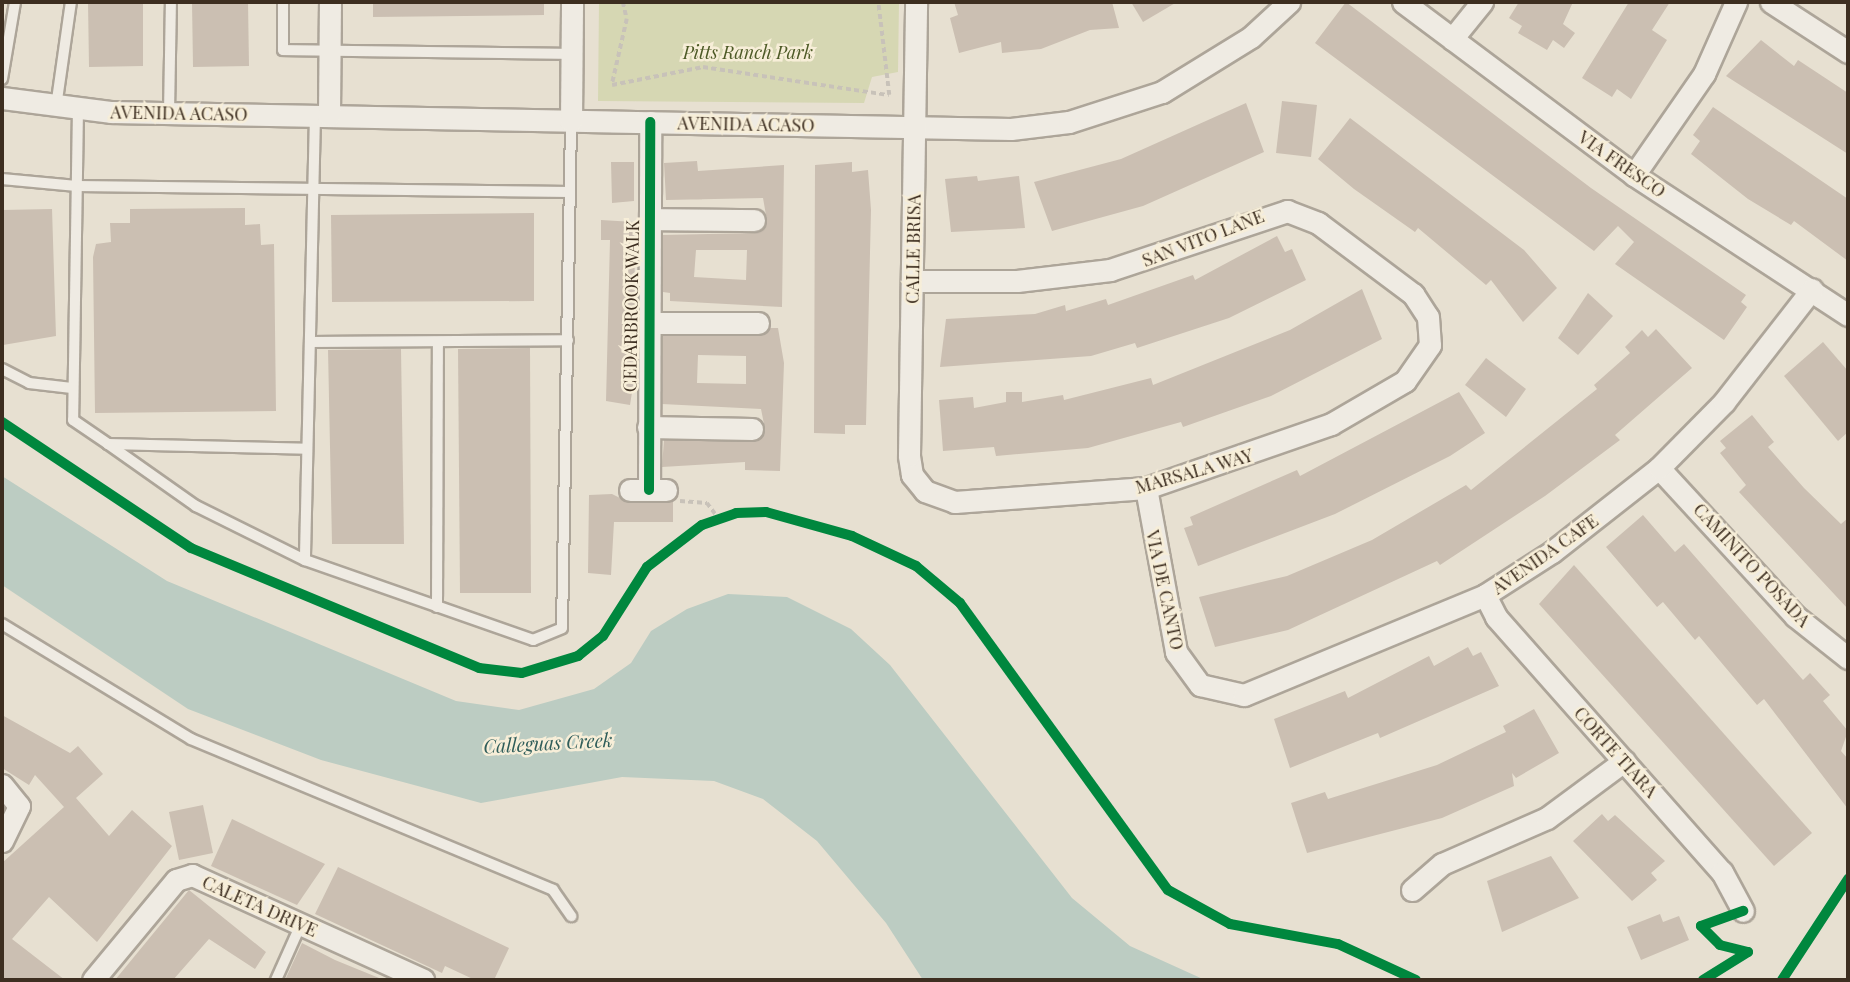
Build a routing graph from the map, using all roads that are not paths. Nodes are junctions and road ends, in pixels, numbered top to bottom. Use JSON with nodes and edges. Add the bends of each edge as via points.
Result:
{"nodes":[{"id":1,"x":15,"y":2,"type":"edge"},
{"id":2,"x":71,"y":2,"type":"edge"},
{"id":3,"x":171,"y":2,"type":"edge"},
{"id":4,"x":283,"y":2,"type":"edge"},
{"id":5,"x":330,"y":2,"type":"edge"},
{"id":6,"x":572,"y":2,"type":"edge"},
{"id":7,"x":916,"y":2,"type":"edge"},
{"id":8,"x":1289,"y":2,"type":"edge"},
{"id":9,"x":1404,"y":2,"type":"edge"},
{"id":10,"x":1482,"y":2,"type":"edge"},
{"id":11,"x":1735,"y":2,"type":"edge"},
{"id":12,"x":1771,"y":2,"type":"edge"},
{"id":13,"x":1452,"y":39,"type":"junction"},
{"id":14,"x":329,"y":49,"type":"junction"},
{"id":15,"x":1848,"y":52,"type":"edge"},
{"id":16,"x":572,"y":54,"type":"junction"},
{"id":17,"x":2,"y":79,"type":"edge"},
{"id":18,"x":2,"y":98,"type":"edge"},
{"id":19,"x":56,"y":107,"type":"junction"},
{"id":20,"x":78,"y":109,"type":"junction"},
{"id":21,"x":169,"y":113,"type":"junction"},
{"id":22,"x":322,"y":115,"type":"junction"},
{"id":23,"x":572,"y":121,"type":"junction"},
{"id":24,"x":650,"y":122,"type":"junction"},
{"id":25,"x":915,"y":125,"type":"junction"},
{"id":26,"x":1634,"y":175,"type":"junction"},
{"id":27,"x":2,"y":179,"type":"edge"},
{"id":28,"x":76,"y":186,"type":"junction"},
{"id":29,"x":313,"y":187,"type":"junction"},
{"id":30,"x":570,"y":192,"type":"junction"},
{"id":31,"x":650,"y":219,"type":"junction"},
{"id":32,"x":754,"y":220,"type":"dead end"},
{"id":33,"x":912,"y":281,"type":"junction"},
{"id":34,"x":1812,"y":289,"type":"junction"},
{"id":35,"x":1848,"y":315,"type":"edge"},
{"id":36,"x":649,"y":323,"type":"junction"},
{"id":37,"x":758,"y":323,"type":"dead end"},
{"id":38,"x":568,"y":340,"type":"junction"},
{"id":39,"x":310,"y":342,"type":"junction"},
{"id":40,"x":438,"y":342,"type":"junction"},
{"id":41,"x":1430,"y":345,"type":"joint"},
{"id":42,"x":2,"y":369,"type":"edge"},
{"id":43,"x":72,"y":388,"type":"junction"},
{"id":44,"x":648,"y":427,"type":"junction"},
{"id":45,"x":752,"y":429,"type":"dead end"},
{"id":46,"x":108,"y":444,"type":"junction"},
{"id":47,"x":307,"y":449,"type":"junction"},
{"id":48,"x":1659,"y":468,"type":"junction"},
{"id":49,"x":1146,"y":488,"type":"junction"},
{"id":50,"x":648,"y":490,"type":"road end"},
{"id":51,"x":925,"y":491,"type":"joint"},
{"id":52,"x":305,"y":560,"type":"junction"},
{"id":53,"x":1486,"y":595,"type":"junction"},
{"id":54,"x":437,"y":607,"type":"junction"},
{"id":55,"x":2,"y":624,"type":"edge"},
{"id":56,"x":1848,"y":658,"type":"edge"},
{"id":57,"x":1200,"y":685,"type":"joint"},
{"id":58,"x":1624,"y":761,"type":"junction"},
{"id":59,"x":2,"y":785,"type":"edge"},
{"id":60,"x":2,"y":841,"type":"edge"},
{"id":61,"x":1412,"y":890,"type":"dead end"},
{"id":62,"x":1743,"y":911,"type":"dead end"},
{"id":63,"x":571,"y":916,"type":"dead end"},
{"id":64,"x":301,"y":924,"type":"junction"},
{"id":65,"x":93,"y":980,"type":"edge"},
{"id":66,"x":276,"y":980,"type":"edge"},
{"id":67,"x":423,"y":980,"type":"edge"}],
"edges":[{"from":1,"to":17,"type":"lane"},
{"from":2,"to":19,"type":"lane"},
{"from":3,"to":21,"type":"lane"},
{"from":4,"to":14,"type":"lane","via":[[283,50]]},
{"from":5,"to":14,"type":"street"},
{"from":6,"to":16,"type":"street"},
{"from":7,"to":25,"type":"street","name":"CALLE BRISA"},
{"from":8,"to":25,"type":"street","name":"AVENIDA ACASO","via":[[1229,51],[1162,92],[1114,111],[1011,129]]},
{"from":9,"to":13,"type":"street","name":"VIA FRESCO"},
{"from":10,"to":13,"type":"street"},
{"from":11,"to":26,"type":"street","via":[[1704,74]]},
{"from":12,"to":15,"type":"street"},
{"from":13,"to":26,"type":"street","name":"VIA FRESCO"},
{"from":14,"to":16,"type":"lane"},
{"from":14,"to":22,"type":"street"},
{"from":16,"to":23,"type":"street"},
{"from":18,"to":19,"type":"street","name":"AVENIDA ACASO"},
{"from":19,"to":20,"type":"street","name":"AVENIDA ACASO"},
{"from":20,"to":21,"type":"street","name":"AVENIDA ACASO"},
{"from":20,"to":28,"type":"lane"},
{"from":21,"to":22,"type":"street","name":"AVENIDA ACASO"},
{"from":22,"to":23,"type":"street","name":"AVENIDA ACASO"},
{"from":22,"to":29,"type":"lane"},
{"from":23,"to":24,"type":"street","name":"AVENIDA ACASO"},
{"from":23,"to":30,"type":"lane"},
{"from":24,"to":25,"type":"street","name":"AVENIDA ACASO"},
{"from":24,"to":31,"type":"street","name":"CEDARBROOK WALK"},
{"from":25,"to":33,"type":"street","name":"CALLE BRISA"},
{"from":26,"to":34,"type":"street","name":"VIA FRESCO"},
{"from":27,"to":28,"type":"lane"},
{"from":28,"to":29,"type":"lane"},
{"from":28,"to":43,"type":"lane"},
{"from":29,"to":30,"type":"lane"},
{"from":29,"to":39,"type":"lane"},
{"from":30,"to":38,"type":"lane"},
{"from":31,"to":32,"type":"street"},
{"from":31,"to":36,"type":"street","name":"CEDARBROOK WALK"},
{"from":33,"to":41,"type":"street","name":"SAN VITO LANE","via":[[1017,281],[1110,270],[1287,211],[1318,223],[1413,294],[1428,317]]},
{"from":33,"to":51,"type":"street","name":"CALLE BRISA","via":[[909,455],[912,475]]},
{"from":34,"to":35,"type":"street","name":"VIA FRESCO"},
{"from":34,"to":48,"type":"street","name":"AVENIDA CAFE","via":[[1724,402]]},
{"from":36,"to":37,"type":"street"},
{"from":36,"to":44,"type":"street","name":"CEDARBROOK WALK"},
{"from":38,"to":40,"type":"lane"},
{"from":38,"to":54,"type":"lane","via":[[562,628],[533,639]]},
{"from":39,"to":40,"type":"lane"},
{"from":39,"to":47,"type":"lane"},
{"from":40,"to":54,"type":"lane"},
{"from":41,"to":49,"type":"street","name":"MARSALA WAY","via":[[1405,381],[1331,424]]},
{"from":42,"to":43,"type":"lane","via":[[29,383]]},
{"from":43,"to":46,"type":"lane","via":[[73,421]]},
{"from":44,"to":45,"type":"street"},
{"from":44,"to":50,"type":"street","name":"CEDARBROOK WALK"},
{"from":46,"to":47,"type":"lane"},
{"from":46,"to":52,"type":"lane","via":[[196,506]]},
{"from":47,"to":52,"type":"lane"},
{"from":48,"to":53,"type":"street","name":"AVENIDA CAFE"},
{"from":48,"to":56,"type":"street","name":"CAMINITO POSADA","via":[[1795,616]]},
{"from":49,"to":51,"type":"street","name":"MARSALA WAY","via":[[955,502]]},
{"from":49,"to":57,"type":"street","name":"VIA DE CANTO","via":[[1176,652]]},
{"from":52,"to":54,"type":"lane"},
{"from":53,"to":57,"type":"street","name":"AVENIDA CAFE","via":[[1244,695]]},
{"from":53,"to":58,"type":"street","name":"CORTE TIARA","via":[[1496,617]]},
{"from":55,"to":63,"type":"lane","via":[[191,739],[553,890]]},
{"from":58,"to":61,"type":"street","via":[[1547,818],[1442,864]]},
{"from":58,"to":62,"type":"street","name":"CORTE TIARA","via":[[1722,872]]},
{"from":59,"to":60,"type":"street","via":[[19,806]]},
{"from":64,"to":65,"type":"street","name":"CALETA DRIVE","via":[[184,876]]},
{"from":64,"to":66,"type":"lane"},
{"from":64,"to":67,"type":"street","name":"CALETA DRIVE"}]}
